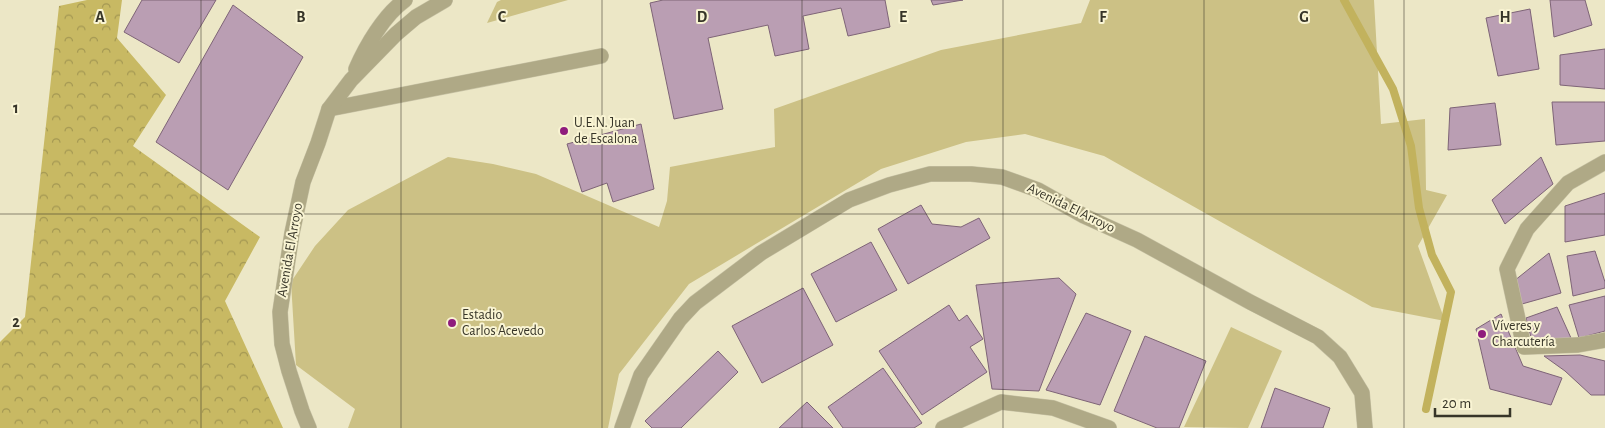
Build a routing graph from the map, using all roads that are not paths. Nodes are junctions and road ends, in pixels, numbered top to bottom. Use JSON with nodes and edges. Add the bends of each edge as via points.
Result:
{"nodes":[{"id":1,"x":405,"y":0,"type":"edge"},
{"id":2,"x":445,"y":0,"type":"edge"},
{"id":3,"x":601,"y":56,"type":"dead end"},
{"id":4,"x":351,"y":80,"type":"junction"},
{"id":5,"x":329,"y":109,"type":"junction"},
{"id":6,"x":1605,"y":162,"type":"edge"},
{"id":7,"x":1605,"y":340,"type":"edge"},
{"id":8,"x":309,"y":428,"type":"edge"},
{"id":9,"x":622,"y":428,"type":"edge"},
{"id":10,"x":943,"y":428,"type":"edge"},
{"id":11,"x":1109,"y":428,"type":"edge"},
{"id":12,"x":1366,"y":428,"type":"edge"}],
"edges":[{"from":1,"to":4,"type":"street","name":"Avenida El Arroyo","via":[[391,12],[364,50]]},
{"from":2,"to":4,"type":"street","name":"Avenida El Arroyo","via":[[416,17],[396,34]]},
{"from":3,"to":5,"type":"street"},
{"from":4,"to":5,"type":"street","name":"Avenida El Arroyo"},
{"from":5,"to":8,"type":"street","name":"Avenida El Arroyo","via":[[303,182],[280,312],[282,344]]},
{"from":6,"to":7,"type":"street","via":[[1568,183],[1527,229],[1507,269],[1524,347],[1578,345]]},
{"from":9,"to":12,"type":"street","name":"Avenida El Arroyo","via":[[641,375],[695,302],[761,253],[849,200],[890,184],[930,174],[1002,177],[1038,190],[1318,337],[1340,357],[1362,393]]},
{"from":10,"to":11,"type":"street","via":[[1001,402],[1053,408]]}]}
